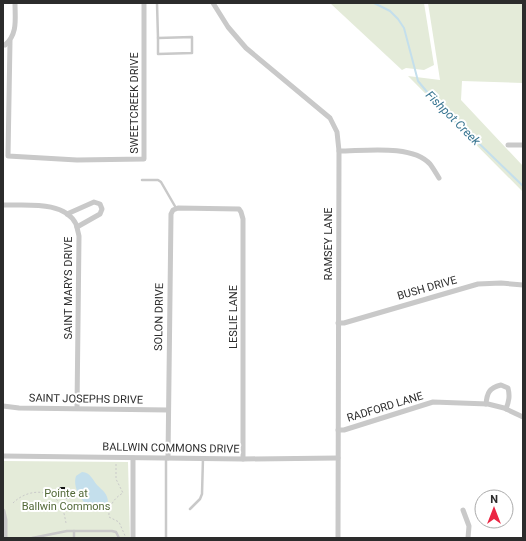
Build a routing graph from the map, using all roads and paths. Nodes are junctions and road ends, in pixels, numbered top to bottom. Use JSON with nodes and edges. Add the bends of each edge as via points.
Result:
{"nodes":[{"id":1,"x":15,"y":3,"type":"edge"},
{"id":2,"x":144,"y":3,"type":"edge"},
{"id":3,"x":157,"y":3,"type":"edge"},
{"id":4,"x":213,"y":3,"type":"edge"},
{"id":5,"x":158,"y":38,"type":"junction"},
{"id":6,"x":10,"y":41,"type":"junction"},
{"id":7,"x":3,"y":45,"type":"edge"},
{"id":8,"x":508,"y":145,"type":"dead end"},
{"id":9,"x":523,"y":145,"type":"edge"},
{"id":10,"x":339,"y":151,"type":"junction"},
{"id":11,"x":439,"y":178,"type":"dead end"},
{"id":12,"x":142,"y":180,"type":"dead end"},
{"id":13,"x":3,"y":205,"type":"edge"},
{"id":14,"x":176,"y":208,"type":"junction"},
{"id":15,"x":67,"y":214,"type":"junction"},
{"id":16,"x":77,"y":228,"type":"junction"},
{"id":17,"x":523,"y":285,"type":"edge"},
{"id":18,"x":338,"y":323,"type":"junction"},
{"id":19,"x":486,"y":404,"type":"junction"},
{"id":20,"x":3,"y":406,"type":"edge"},
{"id":21,"x":76,"y":408,"type":"junction"},
{"id":22,"x":506,"y":409,"type":"junction"},
{"id":23,"x":168,"y":410,"type":"junction"},
{"id":24,"x":523,"y":417,"type":"edge"},
{"id":25,"x":338,"y":430,"type":"junction"},
{"id":26,"x":3,"y":456,"type":"edge"},
{"id":27,"x":133,"y":458,"type":"junction"},
{"id":28,"x":167,"y":458,"type":"junction"},
{"id":29,"x":203,"y":458,"type":"junction"},
{"id":30,"x":338,"y":458,"type":"junction"},
{"id":31,"x":243,"y":459,"type":"junction"},
{"id":32,"x":116,"y":464,"type":"dead end"},
{"id":33,"x":13,"y":503,"type":"dead end"},
{"id":34,"x":190,"y":509,"type":"dead end"},
{"id":35,"x":463,"y":510,"type":"dead end"},
{"id":36,"x":3,"y":511,"type":"edge"},
{"id":37,"x":66,"y":523,"type":"dead end"},
{"id":38,"x":74,"y":531,"type":"junction"},
{"id":39,"x":5,"y":538,"type":"edge"},
{"id":40,"x":32,"y":538,"type":"edge"},
{"id":41,"x":74,"y":538,"type":"edge"},
{"id":42,"x":119,"y":538,"type":"edge"},
{"id":43,"x":126,"y":538,"type":"edge"},
{"id":44,"x":133,"y":538,"type":"edge"},
{"id":45,"x":166,"y":538,"type":"edge"},
{"id":46,"x":338,"y":538,"type":"edge"},
{"id":47,"x":468,"y":538,"type":"edge"}],
"edges":[{"from":1,"to":6,"type":"street","via":[[15,32]]},
{"from":2,"to":6,"type":"street","name":"SWEETCREEK DRIVE","via":[[144,159],[77,160],[8,156]]},
{"from":3,"to":5,"type":"lane"},
{"from":4,"to":10,"type":"street","name":"RAMSEY LANE","via":[[246,48],[330,118],[337,132]]},
{"from":5,"to":5,"type":"lane","via":[[158,54],[192,53],[192,37]]},
{"from":6,"to":7,"type":"street"},
{"from":8,"to":9,"type":"street"},
{"from":10,"to":11,"type":"street","via":[[408,152],[429,164]]},
{"from":10,"to":18,"type":"street","name":"RAMSEY LANE"},
{"from":12,"to":14,"type":"lane","via":[[161,182]]},
{"from":13,"to":15,"type":"street","via":[[52,207]]},
{"from":14,"to":23,"type":"street","name":"SOLON DRIVE","via":[[171,215]]},
{"from":14,"to":31,"type":"street","name":"LESLIE LANE","via":[[238,209],[243,219]]},
{"from":15,"to":16,"type":"street","name":"SAINT MARYS DRIVE"},
{"from":15,"to":16,"type":"street","name":"SAINT MARYS DRIVE","via":[[94,202],[100,204],[100,214]]},
{"from":16,"to":21,"type":"street","name":"SAINT MARYS DRIVE","via":[[79,236]]},
{"from":17,"to":18,"type":"street","name":"BUSH DRIVE","via":[[478,284]]},
{"from":18,"to":25,"type":"street","name":"RAMSEY LANE"},
{"from":19,"to":22,"type":"street","name":"RADFORD LANE"},
{"from":19,"to":22,"type":"street","via":[[487,394],[494,386],[501,385],[508,388],[510,394]]},
{"from":19,"to":25,"type":"street","name":"RADFORD LANE","via":[[433,402]]},
{"from":20,"to":21,"type":"street","name":"SAINT JOSEPHS DRIVE"},
{"from":21,"to":23,"type":"street","name":"SAINT JOSEPHS DRIVE"},
{"from":22,"to":24,"type":"street","name":"RADFORD LANE"},
{"from":23,"to":28,"type":"street","name":"SOLON DRIVE"},
{"from":25,"to":30,"type":"street","name":"RAMSEY LANE"},
{"from":26,"to":27,"type":"street","name":"BALLWIN COMMONS DRIVE"},
{"from":27,"to":28,"type":"street","name":"BALLWIN COMMONS DRIVE"},
{"from":27,"to":44,"type":"street"},
{"from":28,"to":29,"type":"street","name":"BALLWIN COMMONS DRIVE"},
{"from":28,"to":45,"type":"lane"},
{"from":29,"to":31,"type":"street","name":"BALLWIN COMMONS DRIVE"},
{"from":29,"to":34,"type":"lane","via":[[202,494],[200,500]]},
{"from":30,"to":31,"type":"street","name":"BALLWIN COMMONS DRIVE"},
{"from":30,"to":46,"type":"street","name":"RAMSEY LANE"},
{"from":32,"to":43,"type":"path","via":[[116,479],[123,493],[116,497],[109,517],[119,522]]},
{"from":33,"to":37,"type":"path","via":[[18,497],[31,492],[48,494],[62,507]]},
{"from":35,"to":47,"type":"street","via":[[469,526]]},
{"from":36,"to":39,"type":"street"},
{"from":38,"to":40,"type":"lane"},
{"from":38,"to":41,"type":"lane"},
{"from":38,"to":42,"type":"lane","via":[[112,531],[116,532]]}]}
